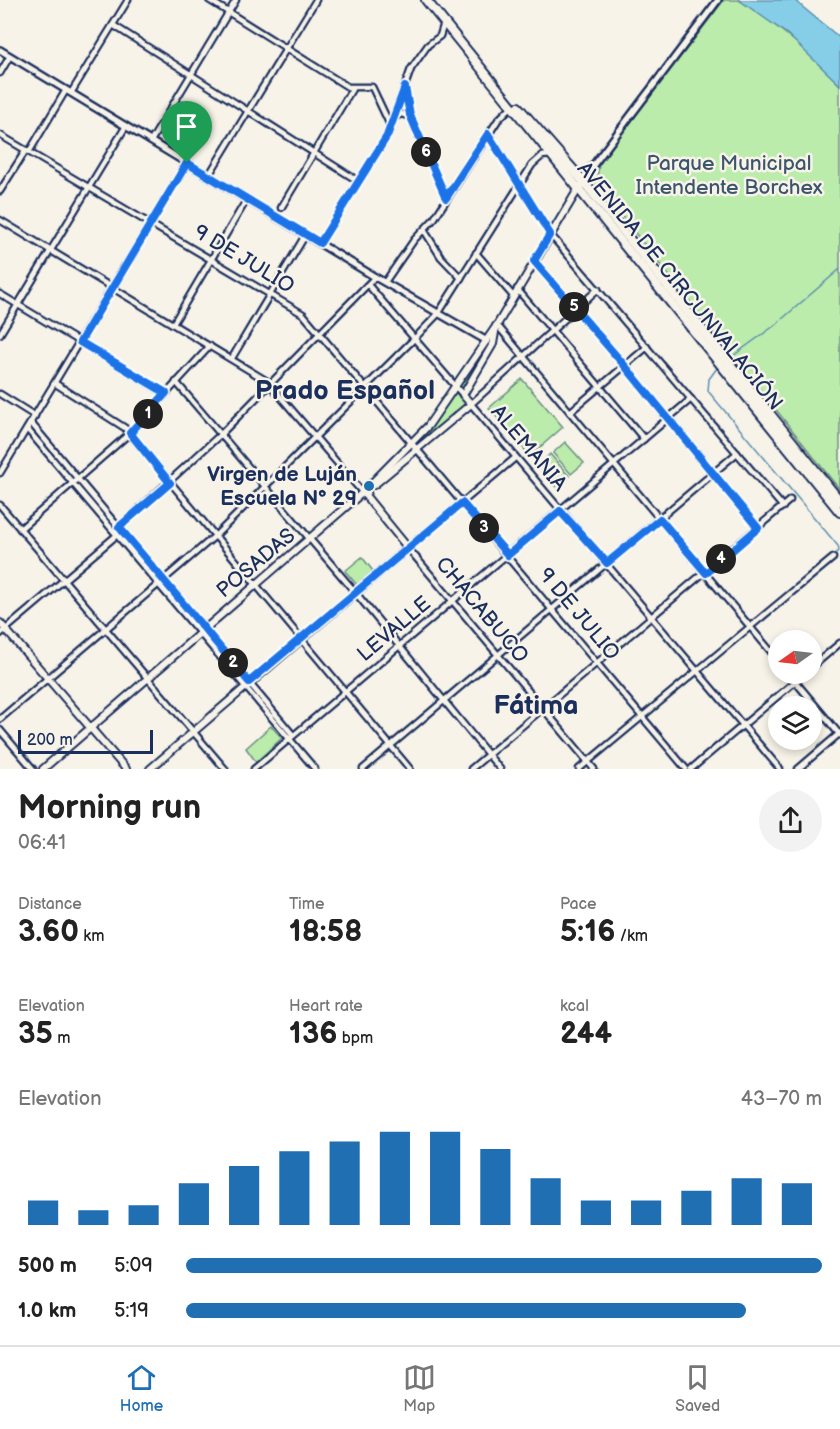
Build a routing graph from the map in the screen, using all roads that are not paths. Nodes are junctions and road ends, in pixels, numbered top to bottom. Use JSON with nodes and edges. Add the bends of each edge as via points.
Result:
{"nodes":[{"id":1,"x":128,"y":0,"type":"edge"},
{"id":2,"x":209,"y":0,"type":"edge"},
{"id":3,"x":236,"y":0,"type":"edge"},
{"id":4,"x":316,"y":0,"type":"edge"},
{"id":5,"x":426,"y":0,"type":"edge"},
{"id":6,"x":718,"y":0,"type":"edge"},
{"id":7,"x":229,"y":12,"type":"junction"},
{"id":8,"x":444,"y":22,"type":"junction"},
{"id":9,"x":113,"y":25,"type":"junction"},
{"id":10,"x":453,"y":34,"type":"junction"},
{"id":11,"x":440,"y":36,"type":"junction"},
{"id":12,"x":287,"y":48,"type":"junction"},
{"id":13,"x":0,"y":50,"type":"edge"},
{"id":14,"x":10,"y":56,"type":"junction"},
{"id":15,"x":0,"y":73,"type":"edge"},
{"id":16,"x":192,"y":74,"type":"junction"},
{"id":17,"x":493,"y":83,"type":"junction"},
{"id":18,"x":405,"y":87,"type":"junction"},
{"id":19,"x":352,"y":88,"type":"junction"},
{"id":20,"x":69,"y":92,"type":"junction"},
{"id":21,"x":511,"y":107,"type":"junction"},
{"id":22,"x":249,"y":110,"type":"junction"},
{"id":23,"x":394,"y":117,"type":"junction"},
{"id":24,"x":411,"y":117,"type":"junction"},
{"id":25,"x":126,"y":126,"type":"junction"},
{"id":26,"x":391,"y":126,"type":"junction"},
{"id":27,"x":488,"y":134,"type":"junction"},
{"id":28,"x":0,"y":135,"type":"edge"},
{"id":29,"x":151,"y":141,"type":"junction"},
{"id":30,"x":27,"y":151,"type":"junction"},
{"id":31,"x":315,"y":153,"type":"junction"},
{"id":32,"x":551,"y":155,"type":"junction"},
{"id":33,"x":187,"y":163,"type":"junction"},
{"id":34,"x":209,"y":175,"type":"junction"},
{"id":35,"x":582,"y":180,"type":"junction"},
{"id":36,"x":358,"y":181,"type":"junction"},
{"id":37,"x":518,"y":185,"type":"junction"},
{"id":38,"x":89,"y":187,"type":"junction"},
{"id":39,"x":579,"y":189,"type":"junction"},
{"id":40,"x":0,"y":191,"type":"edge"},
{"id":41,"x":446,"y":198,"type":"junction"},
{"id":42,"x":247,"y":199,"type":"junction"},
{"id":43,"x":281,"y":208,"type":"dead end"},
{"id":44,"x":0,"y":220,"type":"edge"},
{"id":45,"x":151,"y":224,"type":"junction"},
{"id":46,"x":424,"y":230,"type":"junction"},
{"id":47,"x":306,"y":234,"type":"junction"},
{"id":48,"x":550,"y":234,"type":"junction"},
{"id":49,"x":320,"y":243,"type":"junction"},
{"id":50,"x":51,"y":250,"type":"junction"},
{"id":51,"x":476,"y":253,"type":"junction"},
{"id":52,"x":212,"y":258,"type":"junction"},
{"id":53,"x":534,"y":261,"type":"junction"},
{"id":54,"x":375,"y":277,"type":"junction"},
{"id":55,"x":461,"y":278,"type":"junction"},
{"id":56,"x":385,"y":282,"type":"junction"},
{"id":57,"x":369,"y":286,"type":"junction"},
{"id":58,"x":112,"y":287,"type":"junction"},
{"id":59,"x":598,"y":289,"type":"junction"},
{"id":60,"x":517,"y":290,"type":"junction"},
{"id":61,"x":0,"y":294,"type":"edge"},
{"id":62,"x":270,"y":294,"type":"junction"},
{"id":63,"x":513,"y":296,"type":"junction"},
{"id":64,"x":18,"y":305,"type":"junction"},
{"id":65,"x":575,"y":309,"type":"junction"},
{"id":66,"x":438,"y":314,"type":"junction"},
{"id":67,"x":173,"y":324,"type":"junction"},
{"id":68,"x":496,"y":325,"type":"junction"},
{"id":69,"x":553,"y":331,"type":"junction"},
{"id":70,"x":0,"y":334,"type":"edge"},
{"id":71,"x":321,"y":334,"type":"junction"},
{"id":72,"x":415,"y":338,"type":"junction"},
{"id":73,"x":495,"y":339,"type":"junction"},
{"id":74,"x":508,"y":339,"type":"junction"},
{"id":75,"x":80,"y":342,"type":"junction"},
{"id":76,"x":486,"y":342,"type":"junction"},
{"id":77,"x":210,"y":346,"type":"junction"},
{"id":78,"x":647,"y":347,"type":"junction"},
{"id":79,"x":524,"y":357,"type":"junction"},
{"id":80,"x":232,"y":358,"type":"junction"},
{"id":81,"x":625,"y":366,"type":"junction"},
{"id":82,"x":176,"y":382,"type":"junction"},
{"id":83,"x":56,"y":384,"type":"junction"},
{"id":84,"x":271,"y":385,"type":"junction"},
{"id":85,"x":456,"y":386,"type":"junction"},
{"id":86,"x":600,"y":387,"type":"junction"},
{"id":87,"x":364,"y":388,"type":"junction"},
{"id":88,"x":166,"y":393,"type":"junction"},
{"id":89,"x":0,"y":394,"type":"edge"},
{"id":90,"x":463,"y":395,"type":"junction"},
{"id":91,"x":691,"y":399,"type":"junction"},
{"id":92,"x":471,"y":404,"type":"junction"},
{"id":93,"x":570,"y":412,"type":"junction"},
{"id":94,"x":35,"y":416,"type":"junction"},
{"id":95,"x":668,"y":419,"type":"junction"},
{"id":96,"x":31,"y":423,"type":"junction"},
{"id":97,"x":27,"y":429,"type":"junction"},
{"id":98,"x":130,"y":433,"type":"junction"},
{"id":99,"x":221,"y":434,"type":"junction"},
{"id":100,"x":315,"y":438,"type":"junction"},
{"id":101,"x":644,"y":439,"type":"junction"},
{"id":102,"x":410,"y":442,"type":"junction"},
{"id":103,"x":416,"y":450,"type":"junction"},
{"id":104,"x":737,"y":453,"type":"junction"},
{"id":105,"x":515,"y":458,"type":"junction"},
{"id":106,"x":614,"y":464,"type":"junction"},
{"id":107,"x":0,"y":473,"type":"edge"},
{"id":108,"x":714,"y":473,"type":"junction"},
{"id":109,"x":78,"y":479,"type":"junction"},
{"id":110,"x":73,"y":483,"type":"junction"},
{"id":111,"x":170,"y":483,"type":"junction"},
{"id":112,"x":266,"y":486,"type":"junction"},
{"id":113,"x":363,"y":494,"type":"junction"},
{"id":114,"x":790,"y":501,"type":"dead end"},
{"id":115,"x":840,"y":501,"type":"edge"},
{"id":116,"x":462,"y":503,"type":"junction"},
{"id":117,"x":0,"y":505,"type":"edge"},
{"id":118,"x":783,"y":507,"type":"junction"},
{"id":119,"x":560,"y":511,"type":"junction"},
{"id":120,"x":840,"y":512,"type":"edge"},
{"id":121,"x":660,"y":519,"type":"junction"},
{"id":122,"x":758,"y":528,"type":"junction"},
{"id":123,"x":20,"y":530,"type":"junction"},
{"id":124,"x":117,"y":531,"type":"junction"},
{"id":125,"x":215,"y":536,"type":"junction"},
{"id":126,"x":310,"y":539,"type":"junction"},
{"id":127,"x":408,"y":548,"type":"junction"},
{"id":128,"x":508,"y":555,"type":"junction"},
{"id":129,"x":833,"y":558,"type":"dead end"},
{"id":130,"x":607,"y":563,"type":"junction"},
{"id":131,"x":706,"y":573,"type":"junction"},
{"id":132,"x":63,"y":581,"type":"junction"},
{"id":133,"x":161,"y":582,"type":"junction"},
{"id":134,"x":257,"y":585,"type":"junction"},
{"id":135,"x":355,"y":592,"type":"junction"},
{"id":136,"x":453,"y":602,"type":"junction"},
{"id":137,"x":552,"y":609,"type":"junction"},
{"id":138,"x":652,"y":617,"type":"junction"},
{"id":139,"x":0,"y":623,"type":"edge"},
{"id":140,"x":750,"y":626,"type":"junction"},
{"id":141,"x":6,"y":629,"type":"junction"},
{"id":142,"x":105,"y":630,"type":"junction"},
{"id":143,"x":202,"y":631,"type":"junction"},
{"id":144,"x":0,"y":634,"type":"edge"},
{"id":145,"x":301,"y":638,"type":"junction"},
{"id":146,"x":840,"y":643,"type":"edge"},
{"id":147,"x":399,"y":646,"type":"junction"},
{"id":148,"x":768,"y":648,"type":"edge"},
{"id":149,"x":498,"y":655,"type":"junction"},
{"id":150,"x":822,"y":658,"type":"edge"},
{"id":151,"x":597,"y":662,"type":"junction"},
{"id":152,"x":696,"y":671,"type":"junction"},
{"id":153,"x":48,"y":679,"type":"junction"},
{"id":154,"x":147,"y":679,"type":"junction"},
{"id":155,"x":246,"y":684,"type":"junction"},
{"id":156,"x":791,"y":684,"type":"edge"},
{"id":157,"x":798,"y":684,"type":"edge"},
{"id":158,"x":345,"y":691,"type":"junction"},
{"id":159,"x":444,"y":700,"type":"junction"},
{"id":160,"x":542,"y":708,"type":"junction"},
{"id":161,"x":642,"y":716,"type":"junction"},
{"id":162,"x":0,"y":718,"type":"edge"},
{"id":163,"x":742,"y":726,"type":"junction"},
{"id":164,"x":91,"y":728,"type":"junction"},
{"id":165,"x":0,"y":730,"type":"edge"},
{"id":166,"x":193,"y":732,"type":"junction"},
{"id":167,"x":840,"y":734,"type":"edge"},
{"id":168,"x":291,"y":737,"type":"junction"},
{"id":169,"x":391,"y":745,"type":"junction"},
{"id":170,"x":488,"y":755,"type":"junction"},
{"id":171,"x":588,"y":762,"type":"junction"},
{"id":172,"x":33,"y":769,"type":"edge"},
{"id":173,"x":43,"y":769,"type":"edge"},
{"id":174,"x":126,"y":769,"type":"edge"},
{"id":175,"x":150,"y":769,"type":"edge"},
{"id":176,"x":225,"y":769,"type":"edge"},
{"id":177,"x":254,"y":769,"type":"edge"},
{"id":178,"x":315,"y":769,"type":"edge"},
{"id":179,"x":363,"y":769,"type":"edge"},
{"id":180,"x":410,"y":769,"type":"edge"},
{"id":181,"x":471,"y":769,"type":"edge"},
{"id":182,"x":500,"y":769,"type":"edge"},
{"id":183,"x":579,"y":769,"type":"edge"},
{"id":184,"x":594,"y":769,"type":"edge"},
{"id":185,"x":686,"y":769,"type":"edge"},
{"id":186,"x":691,"y":769,"type":"edge"},
{"id":187,"x":780,"y":769,"type":"edge"},
{"id":188,"x":798,"y":769,"type":"edge"}],
"edges":[{"from":1,"to":9,"type":"street"},
{"from":2,"to":7,"type":"street"},
{"from":3,"to":7,"type":"street"},
{"from":4,"to":12,"type":"street"},
{"from":5,"to":8,"type":"highway","name":"AVENIDA DE CIRCUNVALACIÓN"},
{"from":6,"to":35,"type":"street"},
{"from":7,"to":12,"type":"street"},
{"from":7,"to":16,"type":"street"},
{"from":8,"to":10,"type":"highway","name":"AVENIDA DE CIRCUNVALACIÓN"},
{"from":8,"to":11,"type":"street"},
{"from":9,"to":16,"type":"street"},
{"from":9,"to":20,"type":"street"},
{"from":10,"to":11,"type":"street"},
{"from":10,"to":17,"type":"highway","name":"AVENIDA DE CIRCUNVALACIÓN"},
{"from":11,"to":18,"type":"street","via":[[417,60]]},
{"from":12,"to":19,"type":"street"},
{"from":12,"to":22,"type":"street"},
{"from":13,"to":14,"type":"street"},
{"from":14,"to":15,"type":"street"},
{"from":14,"to":20,"type":"street"},
{"from":16,"to":22,"type":"street"},
{"from":16,"to":29,"type":"street"},
{"from":17,"to":21,"type":"highway","name":"AVENIDA DE CIRCUNVALACIÓN"},
{"from":17,"to":35,"type":"highway","name":"AVENIDA DE CIRCUNVALACIÓN"},
{"from":18,"to":23,"type":"street"},
{"from":18,"to":24,"type":"street"},
{"from":19,"to":26,"type":"street","via":[[372,87]]},
{"from":19,"to":31,"type":"street"},
{"from":20,"to":25,"type":"street"},
{"from":20,"to":30,"type":"street"},
{"from":21,"to":27,"type":"street"},
{"from":21,"to":32,"type":"highway","name":"AVENIDA DE CIRCUNVALACIÓN"},
{"from":22,"to":31,"type":"street"},
{"from":22,"to":34,"type":"street"},
{"from":23,"to":24,"type":"street"},
{"from":23,"to":26,"type":"street"},
{"from":24,"to":41,"type":"street"},
{"from":25,"to":29,"type":"street"},
{"from":25,"to":38,"type":"street"},
{"from":26,"to":36,"type":"street"},
{"from":27,"to":37,"type":"street"},
{"from":27,"to":41,"type":"street"},
{"from":28,"to":30,"type":"street","name":"9 DE JULIO"},
{"from":29,"to":33,"type":"street"},
{"from":30,"to":38,"type":"street","name":"9 DE JULIO"},
{"from":30,"to":40,"type":"street"},
{"from":31,"to":36,"type":"street"},
{"from":31,"to":43,"type":"street"},
{"from":32,"to":37,"type":"street","via":[[537,159]]},
{"from":32,"to":39,"type":"highway","name":"AVENIDA DE CIRCUNVALACIÓN"},
{"from":33,"to":34,"type":"street"},
{"from":33,"to":45,"type":"street"},
{"from":34,"to":42,"type":"street"},
{"from":35,"to":39,"type":"main road","name":"POSADAS"},
{"from":35,"to":115,"type":"highway","name":"AVENIDA DE CIRCUNVALACIÓN"},
{"from":36,"to":49,"type":"street"},
{"from":37,"to":48,"type":"street"},
{"from":37,"to":51,"type":"street"},
{"from":38,"to":45,"type":"street","name":"9 DE JULIO"},
{"from":38,"to":50,"type":"street"},
{"from":39,"to":48,"type":"main road","name":"POSADAS"},
{"from":39,"to":120,"type":"highway","name":"AVENIDA DE CIRCUNVALACIÓN"},
{"from":41,"to":46,"type":"street"},
{"from":42,"to":47,"type":"street"},
{"from":42,"to":52,"type":"street"},
{"from":44,"to":50,"type":"street","name":"CHACABUCO"},
{"from":45,"to":52,"type":"street","name":"9 DE JULIO"},
{"from":45,"to":58,"type":"street"},
{"from":46,"to":55,"type":"street","via":[[441,257]]},
{"from":46,"to":56,"type":"street"},
{"from":47,"to":49,"type":"street"},
{"from":47,"to":62,"type":"street"},
{"from":48,"to":53,"type":"main road","name":"POSADAS"},
{"from":48,"to":59,"type":"street"},
{"from":49,"to":54,"type":"street"},
{"from":50,"to":58,"type":"street","name":"CHACABUCO"},
{"from":50,"to":64,"type":"street"},
{"from":51,"to":55,"type":"street"},
{"from":51,"to":63,"type":"street"},
{"from":52,"to":62,"type":"street","name":"9 DE JULIO"},
{"from":52,"to":67,"type":"street"},
{"from":53,"to":60,"type":"main road","name":"POSADAS"},
{"from":53,"to":65,"type":"street"},
{"from":54,"to":56,"type":"street"},
{"from":54,"to":57,"type":"street"},
{"from":55,"to":66,"type":"street"},
{"from":56,"to":66,"type":"street"},
{"from":57,"to":71,"type":"street"},
{"from":57,"to":72,"type":"street","name":"ALEMANIA"},
{"from":58,"to":67,"type":"street","name":"CHACABUCO"},
{"from":58,"to":75,"type":"street"},
{"from":59,"to":65,"type":"street"},
{"from":59,"to":78,"type":"street"},
{"from":60,"to":63,"type":"main road","name":"POSADAS"},
{"from":60,"to":69,"type":"street"},
{"from":61,"to":64,"type":"street"},
{"from":62,"to":71,"type":"street","name":"9 DE JULIO","via":[[303,314]]},
{"from":62,"to":80,"type":"street"},
{"from":63,"to":68,"type":"main road","name":"POSADAS"},
{"from":64,"to":70,"type":"street"},
{"from":64,"to":75,"type":"street"},
{"from":65,"to":69,"type":"street"},
{"from":65,"to":81,"type":"street"},
{"from":66,"to":72,"type":"street"},
{"from":66,"to":76,"type":"street"},
{"from":67,"to":77,"type":"street","name":"CHACABUCO"},
{"from":68,"to":73,"type":"main road"},
{"from":68,"to":74,"type":"street"},
{"from":68,"to":76,"type":"main road","name":"POSADAS"},
{"from":69,"to":79,"type":"street"},
{"from":69,"to":86,"type":"street"},
{"from":71,"to":84,"type":"street"},
{"from":71,"to":87,"type":"street","name":"9 DE JULIO"},
{"from":72,"to":85,"type":"street","name":"ALEMANIA"},
{"from":72,"to":87,"type":"street"},
{"from":73,"to":74,"type":"street"},
{"from":73,"to":76,"type":"street"},
{"from":73,"to":90,"type":"main road"},
{"from":74,"to":79,"type":"street"},
{"from":75,"to":83,"type":"street"},
{"from":75,"to":88,"type":"street"},
{"from":76,"to":85,"type":"main road","name":"POSADAS"},
{"from":77,"to":80,"type":"street","name":"CHACABUCO"},
{"from":77,"to":82,"type":"street"},
{"from":78,"to":81,"type":"street"},
{"from":78,"to":91,"type":"street"},
{"from":79,"to":92,"type":"street"},
{"from":79,"to":93,"type":"street"},
{"from":80,"to":84,"type":"street","name":"CHACABUCO"},
{"from":81,"to":86,"type":"street"},
{"from":81,"to":95,"type":"street"},
{"from":82,"to":88,"type":"street"},
{"from":82,"to":99,"type":"street"},
{"from":83,"to":94,"type":"street"},
{"from":83,"to":98,"type":"street"},
{"from":84,"to":99,"type":"street"},
{"from":84,"to":100,"type":"street","name":"CHACABUCO"},
{"from":85,"to":90,"type":"street","name":"ALEMANIA"},
{"from":85,"to":102,"type":"main road","name":"POSADAS","via":[[434,419]]},
{"from":86,"to":93,"type":"street"},
{"from":86,"to":101,"type":"street"},
{"from":87,"to":100,"type":"street"},
{"from":87,"to":102,"type":"street","name":"9 DE JULIO"},
{"from":88,"to":98,"type":"street"},
{"from":89,"to":94,"type":"street"},
{"from":90,"to":92,"type":"main road","name":"ALEMANIA"},
{"from":91,"to":95,"type":"street","name":"LEVALLE"},
{"from":91,"to":104,"type":"street"},
{"from":92,"to":103,"type":"main road","name":"POSADAS"},
{"from":92,"to":105,"type":"street","name":"ALEMANIA"},
{"from":93,"to":106,"type":"street"},
{"from":94,"to":96,"type":"street"},
{"from":95,"to":101,"type":"street","name":"LEVALLE"},
{"from":95,"to":108,"type":"street"},
{"from":96,"to":97,"type":"street"},
{"from":96,"to":109,"type":"street"},
{"from":97,"to":107,"type":"street"},
{"from":97,"to":110,"type":"street"},
{"from":98,"to":109,"type":"street"},
{"from":98,"to":111,"type":"street"},
{"from":99,"to":111,"type":"street"},
{"from":99,"to":112,"type":"street"},
{"from":100,"to":112,"type":"street"},
{"from":100,"to":113,"type":"street","name":"CHACABUCO"},
{"from":101,"to":106,"type":"street","name":"LEVALLE"},
{"from":102,"to":103,"type":"street","name":"9 DE JULIO"},
{"from":102,"to":113,"type":"main road","name":"POSADAS"},
{"from":103,"to":113,"type":"main road","name":"POSADAS"},
{"from":103,"to":116,"type":"street","name":"9 DE JULIO"},
{"from":104,"to":108,"type":"street"},
{"from":104,"to":118,"type":"street"},
{"from":105,"to":116,"type":"street"},
{"from":105,"to":119,"type":"street","name":"ALEMANIA"},
{"from":106,"to":119,"type":"street","name":"LEVALLE"},
{"from":106,"to":121,"type":"street"},
{"from":108,"to":121,"type":"street"},
{"from":108,"to":122,"type":"street"},
{"from":109,"to":110,"type":"street"},
{"from":109,"to":124,"type":"street"},
{"from":110,"to":123,"type":"street"},
{"from":110,"to":124,"type":"street"},
{"from":111,"to":124,"type":"street"},
{"from":111,"to":125,"type":"street"},
{"from":112,"to":125,"type":"street"},
{"from":112,"to":126,"type":"street"},
{"from":113,"to":126,"type":"main road","name":"POSADAS"},
{"from":113,"to":127,"type":"main road","name":"CHACABUCO"},
{"from":114,"to":118,"type":"street"},
{"from":116,"to":127,"type":"street"},
{"from":116,"to":128,"type":"street","name":"9 DE JULIO"},
{"from":117,"to":123,"type":"street"},
{"from":118,"to":122,"type":"street"},
{"from":119,"to":128,"type":"street","name":"LEVALLE"},
{"from":119,"to":130,"type":"street","name":"ALEMANIA"},
{"from":121,"to":130,"type":"street"},
{"from":121,"to":131,"type":"street"},
{"from":122,"to":131,"type":"street"},
{"from":123,"to":132,"type":"street"},
{"from":124,"to":132,"type":"street"},
{"from":124,"to":133,"type":"street"},
{"from":125,"to":133,"type":"street"},
{"from":125,"to":134,"type":"street"},
{"from":126,"to":134,"type":"main road","name":"POSADAS"},
{"from":126,"to":135,"type":"street"},
{"from":127,"to":135,"type":"main road"},
{"from":127,"to":136,"type":"street","name":"CHACABUCO"},
{"from":128,"to":136,"type":"street","name":"LEVALLE"},
{"from":128,"to":137,"type":"street","name":"9 DE JULIO"},
{"from":129,"to":140,"type":"street"},
{"from":130,"to":137,"type":"street"},
{"from":130,"to":138,"type":"street","name":"ALEMANIA"},
{"from":131,"to":138,"type":"street"},
{"from":131,"to":140,"type":"street"},
{"from":132,"to":141,"type":"street"},
{"from":132,"to":142,"type":"street"},
{"from":133,"to":142,"type":"street"},
{"from":133,"to":143,"type":"street"},
{"from":134,"to":143,"type":"main road","name":"POSADAS"},
{"from":134,"to":145,"type":"street"},
{"from":135,"to":145,"type":"main road"},
{"from":135,"to":147,"type":"street"},
{"from":136,"to":147,"type":"street","name":"LEVALLE"},
{"from":136,"to":149,"type":"street","name":"CHACABUCO"},
{"from":137,"to":149,"type":"street"},
{"from":137,"to":151,"type":"street","name":"9 DE JULIO"},
{"from":138,"to":151,"type":"street"},
{"from":138,"to":152,"type":"street","name":"ALEMANIA"},
{"from":139,"to":141,"type":"main road"},
{"from":140,"to":148,"type":"street"},
{"from":140,"to":152,"type":"street"},
{"from":141,"to":144,"type":"street"},
{"from":141,"to":153,"type":"main road"},
{"from":142,"to":153,"type":"street"},
{"from":142,"to":154,"type":"street"},
{"from":143,"to":154,"type":"main road","name":"POSADAS"},
{"from":143,"to":155,"type":"street"},
{"from":145,"to":155,"type":"main road"},
{"from":145,"to":158,"type":"street"},
{"from":146,"to":150,"type":"street"},
{"from":147,"to":158,"type":"street","name":"LEVALLE"},
{"from":147,"to":159,"type":"street"},
{"from":149,"to":159,"type":"street"},
{"from":149,"to":160,"type":"street","name":"CHACABUCO"},
{"from":151,"to":160,"type":"street"},
{"from":151,"to":161,"type":"street","name":"9 DE JULIO"},
{"from":152,"to":161,"type":"street"},
{"from":152,"to":163,"type":"street","name":"ALEMANIA"},
{"from":153,"to":162,"type":"street"},
{"from":153,"to":164,"type":"main road"},
{"from":154,"to":164,"type":"main road","name":"POSADAS"},
{"from":154,"to":166,"type":"street"},
{"from":155,"to":166,"type":"main road"},
{"from":155,"to":168,"type":"street"},
{"from":156,"to":163,"type":"street"},
{"from":157,"to":167,"type":"street"},
{"from":158,"to":168,"type":"street","name":"LEVALLE"},
{"from":158,"to":169,"type":"street"},
{"from":159,"to":169,"type":"street"},
{"from":159,"to":170,"type":"street"},
{"from":160,"to":170,"type":"street"},
{"from":160,"to":171,"type":"street","name":"CHACABUCO"},
{"from":161,"to":171,"type":"street"},
{"from":161,"to":185,"type":"street","name":"9 DE JULIO"},
{"from":163,"to":186,"type":"street"},
{"from":163,"to":187,"type":"street","name":"ALEMANIA"},
{"from":164,"to":173,"type":"main road","name":"POSADAS"},
{"from":164,"to":174,"type":"main road"},
{"from":165,"to":172,"type":"street"},
{"from":166,"to":175,"type":"main road"},
{"from":166,"to":176,"type":"street"},
{"from":167,"to":188,"type":"street"},
{"from":168,"to":177,"type":"street","name":"LEVALLE"},
{"from":168,"to":178,"type":"street"},
{"from":169,"to":179,"type":"street"},
{"from":169,"to":180,"type":"street"},
{"from":170,"to":181,"type":"street"},
{"from":170,"to":182,"type":"street"},
{"from":171,"to":183,"type":"street"},
{"from":171,"to":184,"type":"street","name":"CHACABUCO"}]}
